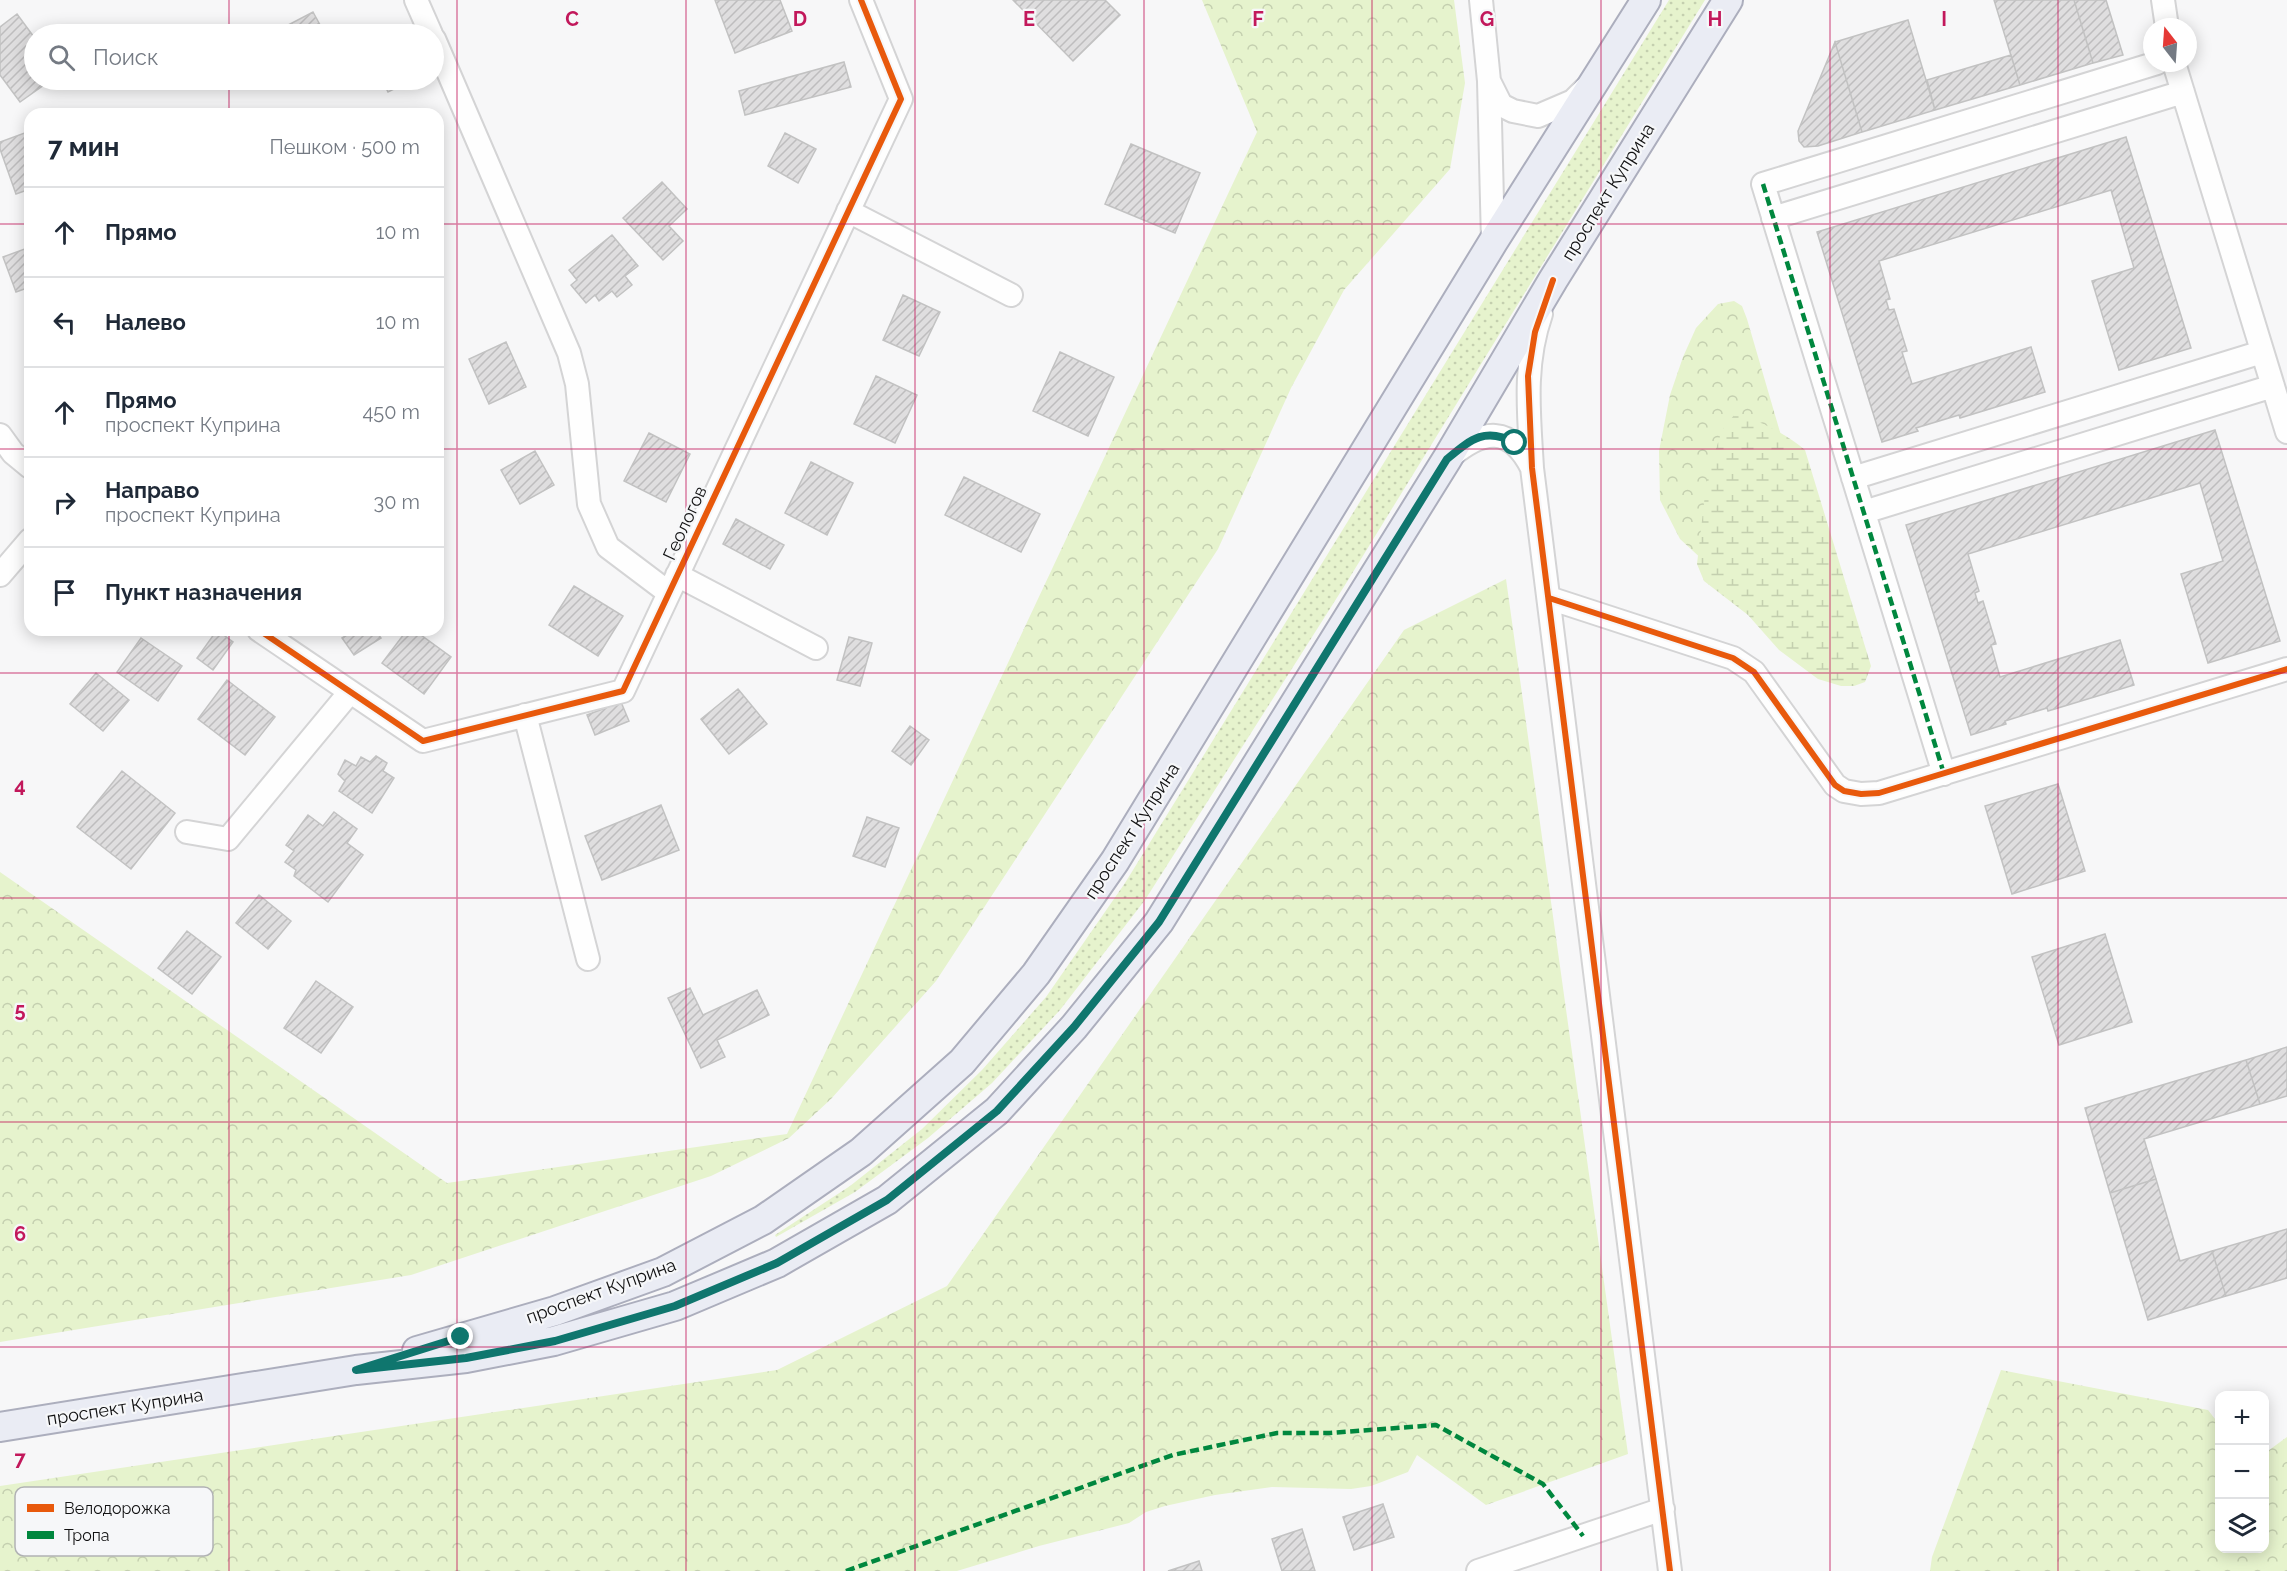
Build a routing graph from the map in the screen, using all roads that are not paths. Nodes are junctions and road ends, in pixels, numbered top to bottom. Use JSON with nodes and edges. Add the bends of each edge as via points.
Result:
{"nodes":[{"id":1,"x":416,"y":0,"type":"edge"},
{"id":2,"x":861,"y":0,"type":"edge"},
{"id":3,"x":1481,"y":0,"type":"edge"},
{"id":4,"x":1646,"y":0,"type":"edge"},
{"id":5,"x":1728,"y":0,"type":"edge"},
{"id":6,"x":2163,"y":0,"type":"edge"},
{"id":7,"x":2166,"y":18,"type":"edge"},
{"id":8,"x":427,"y":24,"type":"edge"},
{"id":9,"x":444,"y":62,"type":"edge"},
{"id":10,"x":2143,"y":67,"type":"edge"},
{"id":11,"x":2177,"y":72,"type":"edge"},
{"id":12,"x":1599,"y":74,"type":"junction"},
{"id":13,"x":1489,"y":81,"type":"junction"},
{"id":14,"x":2183,"y":92,"type":"junction"},
{"id":15,"x":848,"y":211,"type":"junction"},
{"id":16,"x":1773,"y":218,"type":"junction"},
{"id":17,"x":1493,"y":242,"type":"junction"},
{"id":18,"x":1553,"y":280,"type":"junction"},
{"id":19,"x":1011,"y":295,"type":"dead end"},
{"id":20,"x":2262,"y":352,"type":"junction"},
{"id":21,"x":2273,"y":386,"type":"junction"},
{"id":22,"x":2287,"y":432,"type":"edge"},
{"id":23,"x":0,"y":435,"type":"edge"},
{"id":24,"x":1447,"y":459,"type":"junction"},
{"id":25,"x":24,"y":462,"type":"edge"},
{"id":26,"x":1532,"y":468,"type":"junction"},
{"id":27,"x":1853,"y":478,"type":"junction"},
{"id":28,"x":1864,"y":512,"type":"junction"},
{"id":29,"x":24,"y":547,"type":"edge"},
{"id":30,"x":0,"y":575,"type":"edge"},
{"id":31,"x":673,"y":584,"type":"junction"},
{"id":32,"x":1549,"y":598,"type":"junction"},
{"id":33,"x":268,"y":636,"type":"edge"},
{"id":34,"x":816,"y":648,"type":"dead end"},
{"id":35,"x":2287,"y":669,"type":"edge"},
{"id":36,"x":350,"y":692,"type":"junction"},
{"id":37,"x":525,"y":715,"type":"junction"},
{"id":38,"x":1944,"y":774,"type":"junction"},
{"id":39,"x":187,"y":832,"type":"dead end"},
{"id":40,"x":588,"y":958,"type":"dead end"},
{"id":41,"x":356,"y":1370,"type":"junction"},
{"id":42,"x":0,"y":1427,"type":"edge"},
{"id":43,"x":1663,"y":1509,"type":"junction"},
{"id":44,"x":1478,"y":1571,"type":"edge"},
{"id":45,"x":1670,"y":1571,"type":"edge"}],
"edges":[{"from":1,"to":8,"type":"street"},
{"from":2,"to":15,"type":"street","name":"Геологов","via":[[901,99]]},
{"from":3,"to":13,"type":"street"},
{"from":4,"to":12,"type":"main road","name":"проспект Куприна"},
{"from":5,"to":18,"type":"main road","name":"проспект Куприна"},
{"from":6,"to":7,"type":"street"},
{"from":9,"to":31,"type":"street","via":[[569,353],[577,384],[589,504],[608,547]]},
{"from":10,"to":16,"type":"street","via":[[1763,184]]},
{"from":11,"to":14,"type":"street"},
{"from":12,"to":13,"type":"street","via":[[1573,102],[1538,116],[1501,105]]},
{"from":12,"to":17,"type":"main road","name":"проспект Куприна"},
{"from":13,"to":17,"type":"street"},
{"from":14,"to":16,"type":"street"},
{"from":14,"to":20,"type":"street"},
{"from":15,"to":19,"type":"street"},
{"from":15,"to":31,"type":"street","name":"Геологов"},
{"from":16,"to":27,"type":"street"},
{"from":17,"to":41,"type":"main road","name":"проспект Куприна","via":[[1115,861],[1036,974],[962,1062],[852,1159],[763,1220],[663,1272],[555,1311]]},
{"from":18,"to":24,"type":"main road","name":"проспект Куприна"},
{"from":18,"to":26,"type":"street","via":[[1535,332],[1528,376]]},
{"from":20,"to":21,"type":"street"},
{"from":20,"to":27,"type":"street"},
{"from":21,"to":22,"type":"street"},
{"from":21,"to":28,"type":"street"},
{"from":23,"to":25,"type":"street"},
{"from":24,"to":26,"type":"street","via":[[1466,444],[1484,436],[1501,435],[1515,443]]},
{"from":24,"to":41,"type":"main road","name":"проспект Куприна","via":[[1159,922],[1074,1027],[997,1111],[887,1200],[777,1263],[675,1306],[555,1341],[466,1358]]},
{"from":26,"to":32,"type":"street"},
{"from":27,"to":28,"type":"street"},
{"from":28,"to":38,"type":"street"},
{"from":29,"to":30,"type":"street"},
{"from":31,"to":34,"type":"street"},
{"from":31,"to":37,"type":"street","name":"Геологов","via":[[623,691]]},
{"from":32,"to":38,"type":"street","via":[[1744,664],[1754,672],[1835,785],[1844,791],[1879,793]]},
{"from":32,"to":43,"type":"street"},
{"from":33,"to":36,"type":"street","name":"Геологов"},
{"from":35,"to":38,"type":"street"},
{"from":36,"to":37,"type":"street","name":"Геологов","via":[[423,741]]},
{"from":36,"to":39,"type":"street","via":[[228,839]]},
{"from":37,"to":40,"type":"street"},
{"from":41,"to":42,"type":"main road","name":"проспект Куприна"},
{"from":43,"to":44,"type":"street"},
{"from":43,"to":45,"type":"street"}]}
